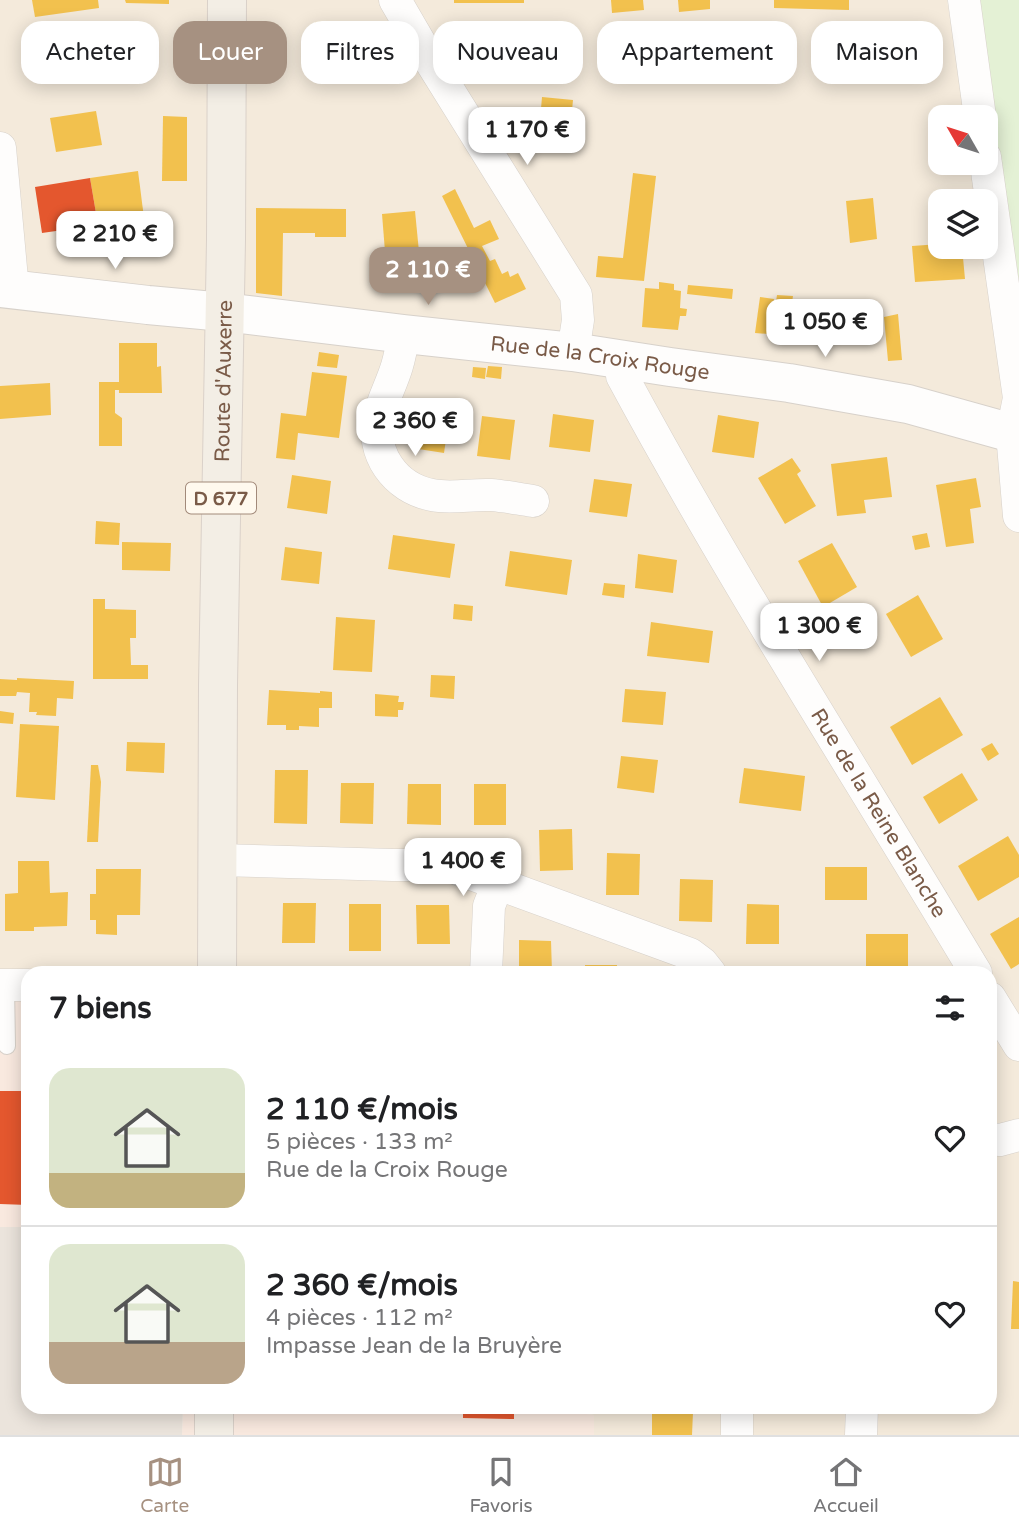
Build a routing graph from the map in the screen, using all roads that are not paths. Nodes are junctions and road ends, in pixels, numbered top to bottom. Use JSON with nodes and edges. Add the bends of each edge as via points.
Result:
{"nodes":[{"id":1,"x":227,"y":0,"type":"edge"},
{"id":2,"x":395,"y":0,"type":"edge"},
{"id":3,"x":964,"y":0,"type":"edge"},
{"id":4,"x":978,"y":105,"type":"edge"},
{"id":5,"x":0,"y":148,"type":"edge"},
{"id":6,"x":987,"y":175,"type":"edge"},
{"id":7,"x":7,"y":289,"type":"edge"},
{"id":8,"x":224,"y":312,"type":"junction"},
{"id":9,"x":404,"y":334,"type":"junction"},
{"id":10,"x":573,"y":352,"type":"junction"},
{"id":11,"x":623,"y":360,"type":"junction"},
{"id":12,"x":1015,"y":434,"type":"edge"},
{"id":13,"x":533,"y":501,"type":"dead end"},
{"id":14,"x":1019,"y":516,"type":"edge"},
{"id":15,"x":218,"y":860,"type":"junction"},
{"id":16,"x":498,"y":883,"type":"junction"},
{"id":17,"x":217,"y":966,"type":"edge"},
{"id":18,"x":486,"y":966,"type":"edge"},
{"id":19,"x":704,"y":966,"type":"edge"},
{"id":20,"x":972,"y":966,"type":"edge"},
{"id":21,"x":11,"y":985,"type":"edge"},
{"id":22,"x":997,"y":1009,"type":"edge"},
{"id":23,"x":1019,"y":1045,"type":"edge"},
{"id":24,"x":7,"y":1046,"type":"dead end"},
{"id":25,"x":1019,"y":1135,"type":"edge"},
{"id":26,"x":997,"y":1140,"type":"edge"},
{"id":27,"x":214,"y":1414,"type":"edge"},
{"id":28,"x":737,"y":1414,"type":"edge"},
{"id":29,"x":862,"y":1414,"type":"edge"},
{"id":30,"x":214,"y":1435,"type":"edge"},
{"id":31,"x":230,"y":1435,"type":"edge"},
{"id":32,"x":737,"y":1435,"type":"edge"},
{"id":33,"x":861,"y":1435,"type":"edge"}],
"edges":[{"from":1,"to":8,"type":"main road","name":"Route d'Auxerre","number":"D 677"},
{"from":2,"to":10,"type":"street","via":[[576,295]]},
{"from":3,"to":4,"type":"street"},
{"from":5,"to":7,"type":"street"},
{"from":6,"to":12,"type":"street","via":[[1018,398]]},
{"from":7,"to":8,"type":"street","name":"Rue de la Croix Rouge"},
{"from":8,"to":9,"type":"street","name":"Rue de la Croix Rouge"},
{"from":8,"to":15,"type":"main road","name":"Route d'Auxerre","number":"D 677"},
{"from":9,"to":10,"type":"street","name":"Rue de la Croix Rouge"},
{"from":9,"to":13,"type":"street","via":[[378,418],[377,438],[386,465],[409,485],[433,495],[492,495]]},
{"from":10,"to":11,"type":"street","name":"Rue de la Croix Rouge"},
{"from":11,"to":12,"type":"street","name":"Rue de la Croix Rouge","via":[[908,404]]},
{"from":11,"to":20,"type":"street","name":"Rue de la Reine Blanche","via":[[622,376],[669,463]]},
{"from":12,"to":14,"type":"street"},
{"from":15,"to":16,"type":"street","via":[[440,865]]},
{"from":15,"to":17,"type":"main road","name":"Route d'Auxerre","number":"D 677"},
{"from":16,"to":18,"type":"street","via":[[489,906]]},
{"from":16,"to":19,"type":"street","via":[[690,954]]},
{"from":21,"to":24,"type":"lane"},
{"from":22,"to":23,"type":"street"},
{"from":25,"to":26,"type":"street"},
{"from":27,"to":30,"type":"main road"},
{"from":28,"to":32,"type":"street"},
{"from":29,"to":33,"type":"street"},
{"from":30,"to":31,"type":"lane"}]}
